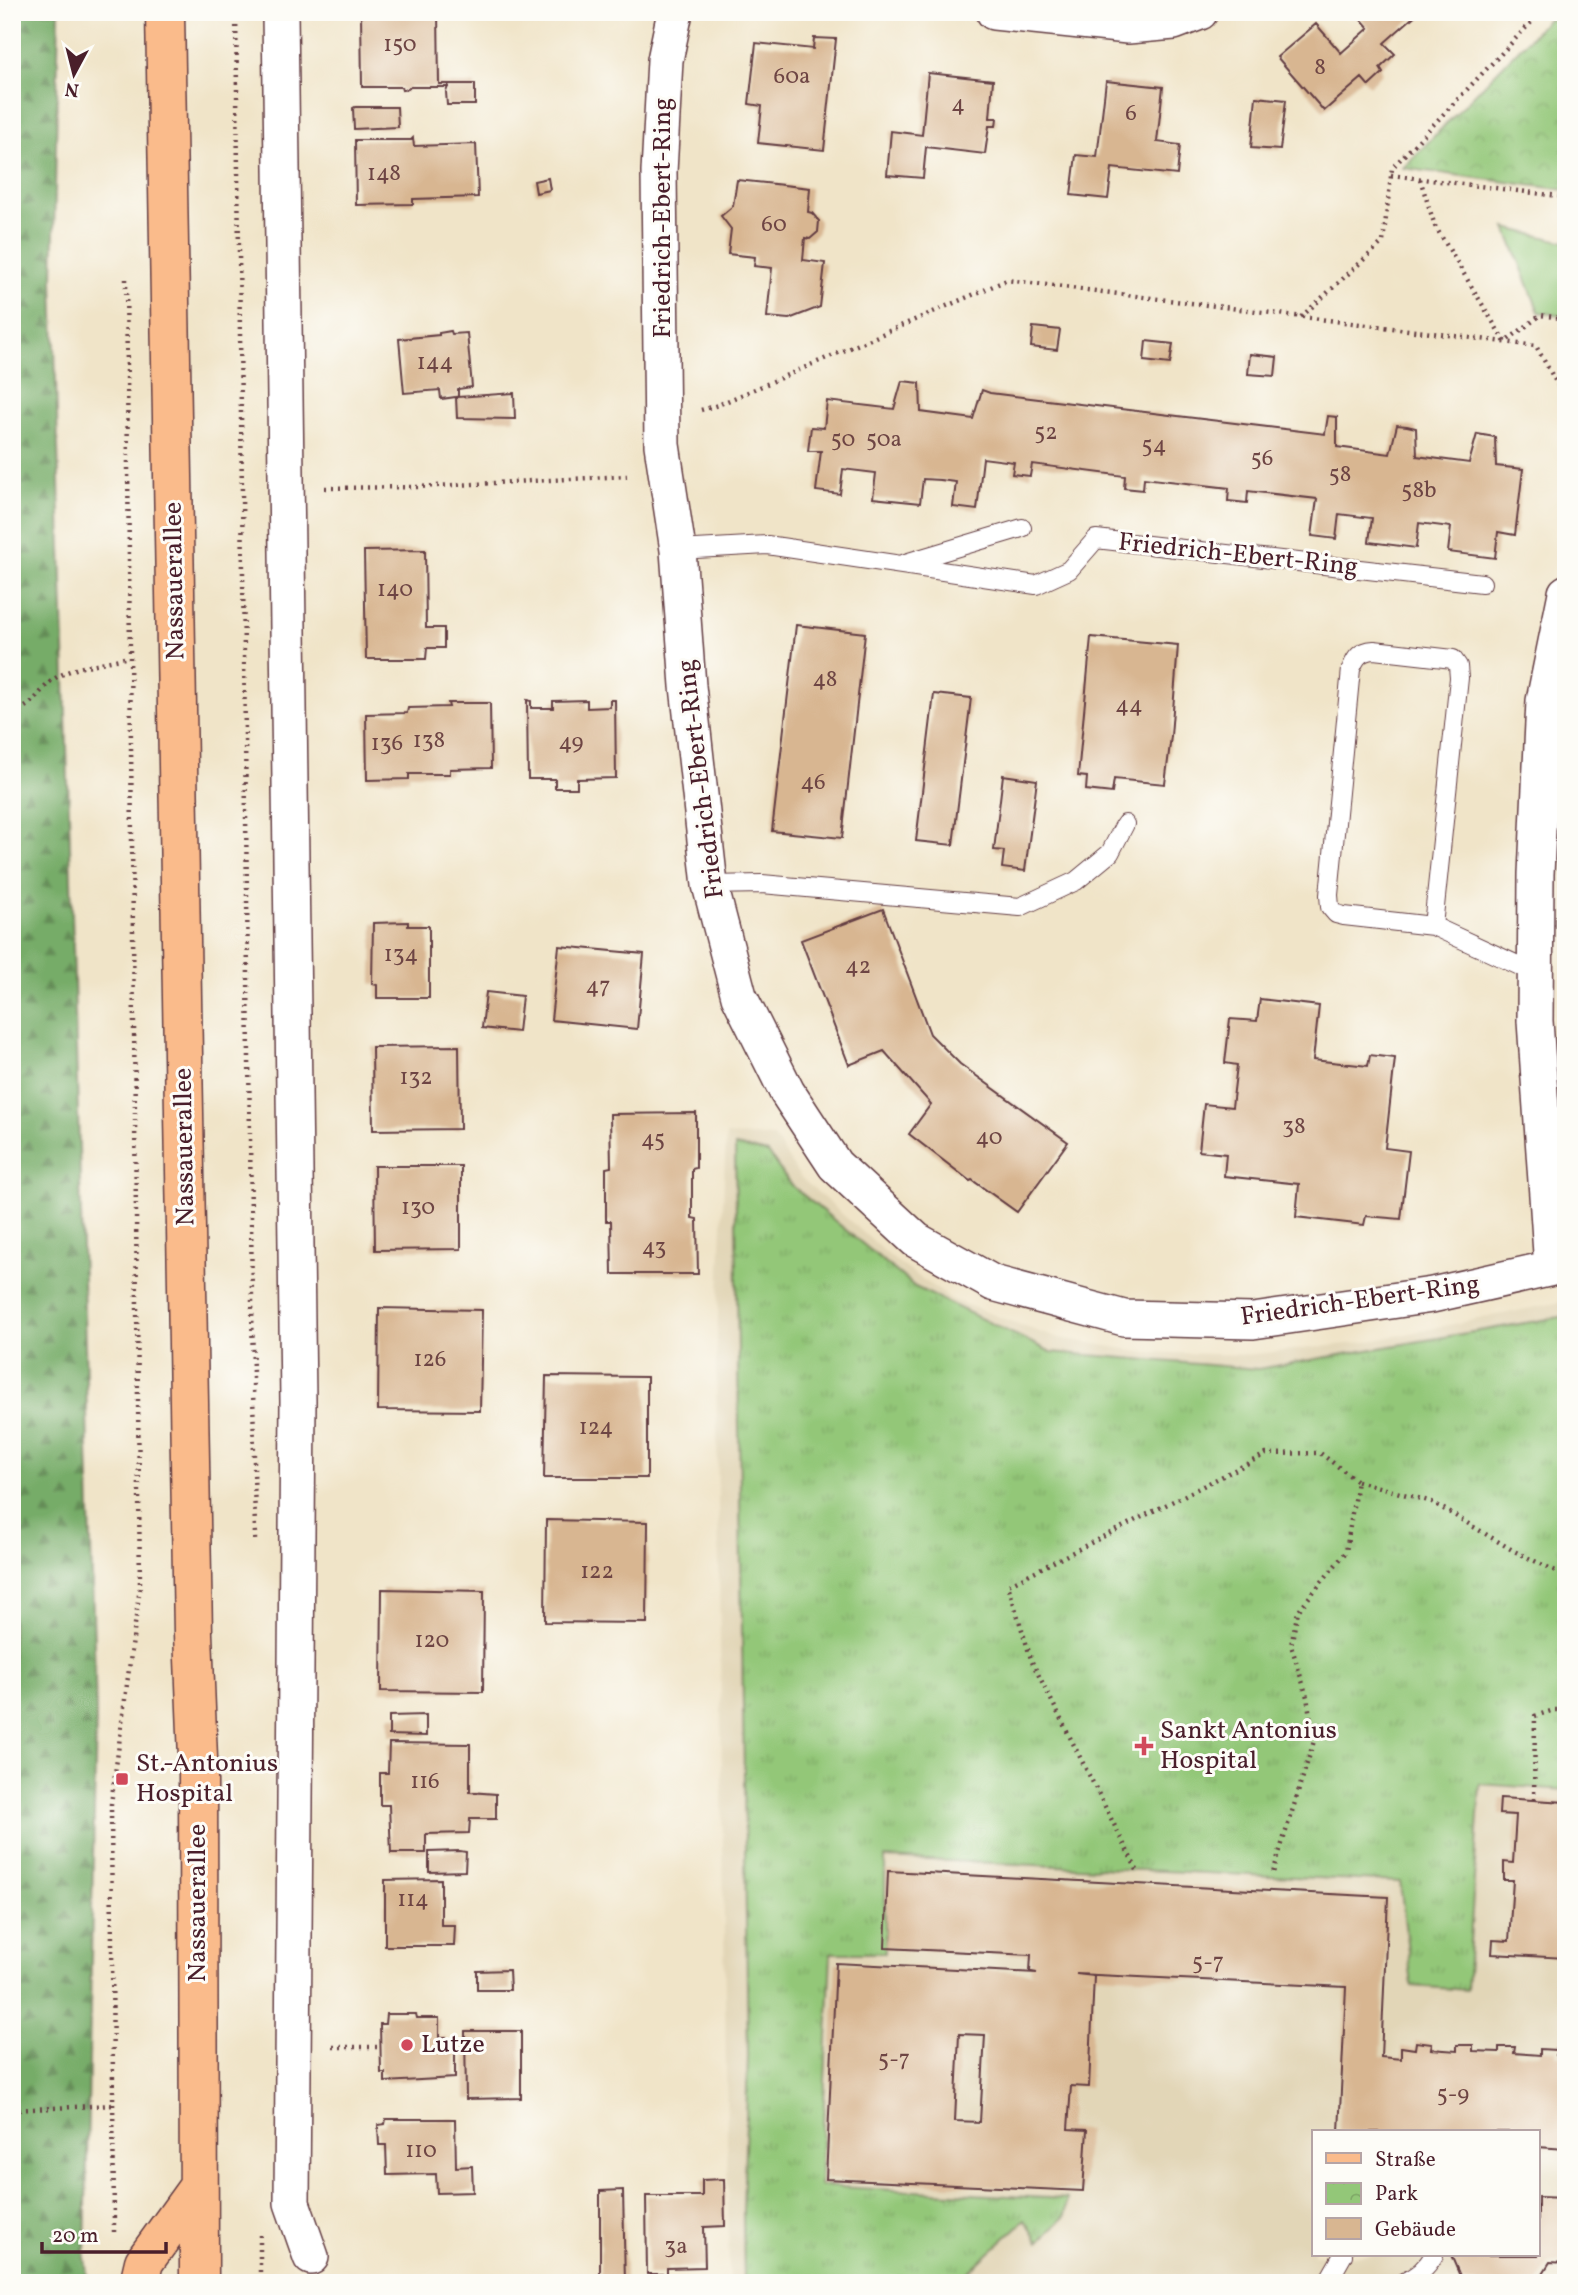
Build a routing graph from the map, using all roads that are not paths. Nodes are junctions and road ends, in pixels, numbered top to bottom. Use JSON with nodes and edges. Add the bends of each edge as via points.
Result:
{"nodes":[{"id":1,"x":165,"y":12,"type":"edge"},
{"id":2,"x":280,"y":12,"type":"edge"},
{"id":3,"x":675,"y":12,"type":"edge"},
{"id":4,"x":994,"y":12,"type":"edge"},
{"id":5,"x":1200,"y":12,"type":"edge"},
{"id":6,"x":1022,"y":528,"type":"dead end"},
{"id":7,"x":678,"y":550,"type":"junction"},
{"id":8,"x":898,"y":565,"type":"junction"},
{"id":9,"x":1482,"y":583,"type":"dead end"},
{"id":10,"x":1566,"y":593,"type":"edge"},
{"id":11,"x":1125,"y":824,"type":"dead end"},
{"id":12,"x":710,"y":885,"type":"junction"},
{"id":13,"x":1433,"y":926,"type":"junction"},
{"id":14,"x":1535,"y":973,"type":"junction"},
{"id":15,"x":1559,"y":1267,"type":"edge"},
{"id":16,"x":198,"y":2187,"type":"junction"},
{"id":17,"x":1342,"y":2256,"type":"edge"},
{"id":18,"x":1434,"y":2256,"type":"edge"},
{"id":19,"x":311,"y":2257,"type":"dead end"},
{"id":20,"x":139,"y":2283,"type":"edge"},
{"id":21,"x":199,"y":2283,"type":"edge"},
{"id":22,"x":1327,"y":2283,"type":"edge"},
{"id":23,"x":1403,"y":2283,"type":"edge"}],
"edges":[{"from":1,"to":16,"type":"main road","name":"Nassauerallee","via":[[198,1758]]},
{"from":2,"to":19,"type":"street","via":[[298,1401],[292,2203]]},
{"from":3,"to":7,"type":"street","name":"Friedrich-Ebert-Ring","via":[[665,60],[659,172],[662,445]]},
{"from":4,"to":5,"type":"street","via":[[1128,26],[1174,22]]},
{"from":6,"to":8,"type":"lane"},
{"from":7,"to":8,"type":"lane","name":"Friedrich-Ebert-Ring","via":[[767,545]]},
{"from":7,"to":12,"type":"street","name":"Friedrich-Ebert-Ring"},
{"from":8,"to":9,"type":"lane","name":"Friedrich-Ebert-Ring","via":[[1036,585],[1069,570],[1097,539]]},
{"from":10,"to":14,"type":"street","via":[[1544,701]]},
{"from":11,"to":12,"type":"lane","via":[[1110,853],[1076,881],[1020,907],[762,884]]},
{"from":12,"to":15,"type":"street","name":"Friedrich-Ebert-Ring","via":[[739,996],[787,1092],[835,1165],[916,1240],[993,1283],[1124,1318],[1253,1321],[1432,1295]]},
{"from":13,"to":13,"type":"lane","via":[[1345,916],[1331,907],[1352,669],[1363,651],[1452,659],[1458,666]]},
{"from":13,"to":14,"type":"lane"},
{"from":14,"to":15,"type":"street","via":[[1535,1035]]},
{"from":16,"to":20,"type":"main road","via":[[144,2262]]},
{"from":16,"to":21,"type":"main road","name":"Nassauerallee"},
{"from":17,"to":22,"type":"lane"},
{"from":18,"to":23,"type":"lane","via":[[1419,2275]]}]}
